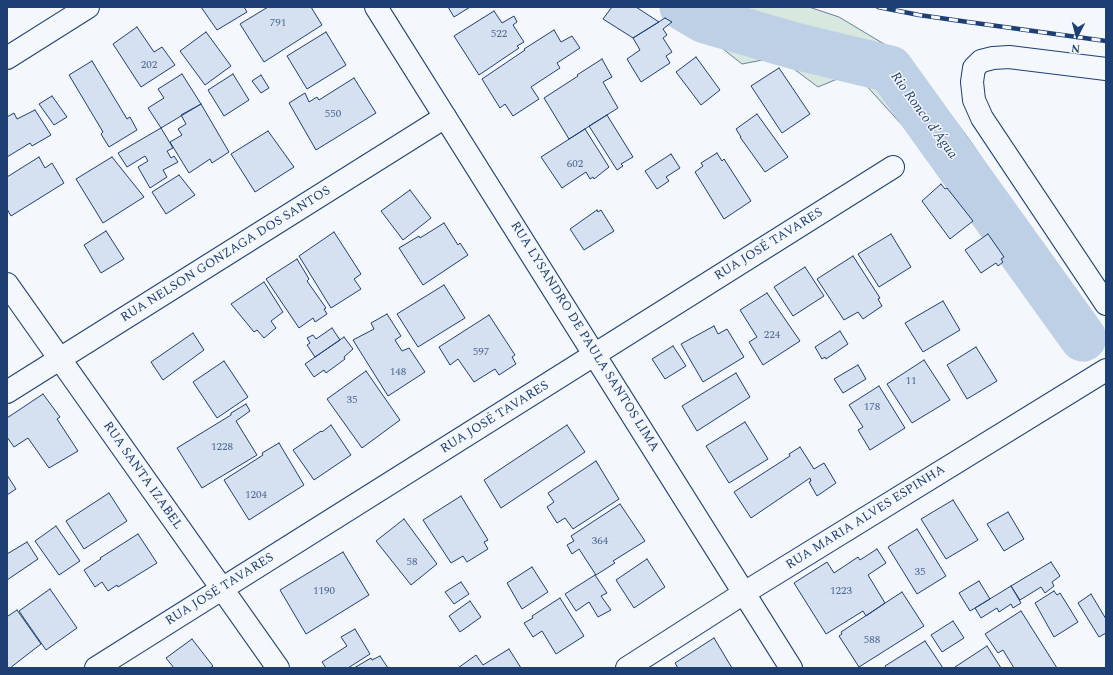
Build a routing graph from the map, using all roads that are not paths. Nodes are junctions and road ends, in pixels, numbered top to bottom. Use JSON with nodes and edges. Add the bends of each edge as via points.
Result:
{"nodes":[{"id":1,"x":88,"y":7,"type":"edge"},
{"id":2,"x":376,"y":7,"type":"edge"},
{"id":3,"x":7,"y":58,"type":"edge"},
{"id":4,"x":1106,"y":70,"type":"edge"},
{"id":5,"x":445,"y":117,"type":"junction"},
{"id":6,"x":893,"y":167,"type":"dead end"},
{"id":7,"x":7,"y":284,"type":"edge"},
{"id":8,"x":1106,"y":304,"type":"edge"},
{"id":9,"x":595,"y":355,"type":"junction"},
{"id":10,"x":60,"y":359,"type":"junction"},
{"id":11,"x":1106,"y":370,"type":"edge"},
{"id":12,"x":7,"y":392,"type":"edge"},
{"id":13,"x":222,"y":589,"type":"junction"},
{"id":14,"x":744,"y":593,"type":"junction"},
{"id":15,"x":96,"y":668,"type":"edge"},
{"id":16,"x":278,"y":668,"type":"edge"},
{"id":17,"x":627,"y":668,"type":"edge"},
{"id":18,"x":792,"y":668,"type":"edge"}],
"edges":[{"from":1,"to":3,"type":"street"},
{"from":2,"to":5,"type":"street","name":"RUA LYSANDRO DE PAULA SANTOS LIMA"},
{"from":4,"to":8,"type":"street","via":[[1009,57],[993,58],[981,61],[974,68],[972,82],[974,100],[982,118]]},
{"from":5,"to":9,"type":"street","name":"RUA LYSANDRO DE PAULA SANTOS LIMA"},
{"from":5,"to":10,"type":"street","name":"RUA NELSON GONZAGA DOS SANTOS"},
{"from":6,"to":9,"type":"street","name":"RUA JOSÉ TAVARES"},
{"from":7,"to":10,"type":"street","name":"RUA SANTA IZABEL"},
{"from":9,"to":13,"type":"street","name":"RUA JOSÉ TAVARES"},
{"from":9,"to":14,"type":"street","name":"RUA LYSANDRO DE PAULA SANTOS LIMA"},
{"from":10,"to":12,"type":"street","name":"RUA NELSON GONZAGA DOS SANTOS"},
{"from":10,"to":13,"type":"street","name":"RUA SANTA IZABEL"},
{"from":11,"to":14,"type":"street","name":"RUA MARIA ALVES ESPINHA"},
{"from":13,"to":15,"type":"street","name":"RUA JOSÉ TAVARES"},
{"from":13,"to":16,"type":"street","name":"RUA SANTA IZABEL"},
{"from":14,"to":17,"type":"street","name":"RUA MARIA ALVES ESPINHA"},
{"from":14,"to":18,"type":"street","name":"RUA LYSANDRO DE PAULA SANTOS LIMA"}]}
